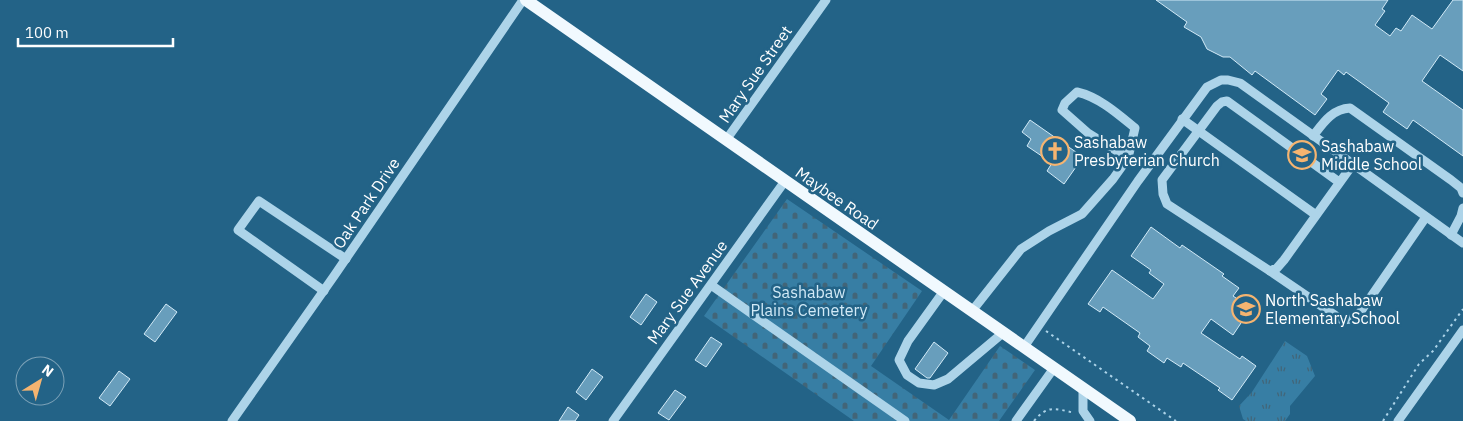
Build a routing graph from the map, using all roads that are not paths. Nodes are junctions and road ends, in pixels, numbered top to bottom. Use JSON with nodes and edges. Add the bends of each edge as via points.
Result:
{"nodes":[{"id":1,"x":524,"y":0,"type":"edge"},
{"id":2,"x":826,"y":0,"type":"edge"},
{"id":3,"x":1182,"y":120,"type":"junction"},
{"id":4,"x":1198,"y":132,"type":"junction"},
{"id":5,"x":1313,"y":136,"type":"junction"},
{"id":6,"x":726,"y":140,"type":"junction"},
{"id":7,"x":1128,"y":158,"type":"junction"},
{"id":8,"x":1353,"y":164,"type":"junction"},
{"id":9,"x":785,"y":182,"type":"junction"},
{"id":10,"x":1340,"y":182,"type":"junction"},
{"id":11,"x":1463,"y":193,"type":"edge"},
{"id":12,"x":1463,"y":208,"type":"edge"},
{"id":13,"x":1316,"y":215,"type":"junction"},
{"id":14,"x":1426,"y":217,"type":"junction"},
{"id":15,"x":1451,"y":235,"type":"junction"},
{"id":16,"x":1463,"y":243,"type":"edge"},
{"id":17,"x":346,"y":259,"type":"junction"},
{"id":18,"x":1270,"y":271,"type":"junction"},
{"id":19,"x":711,"y":285,"type":"junction"},
{"id":20,"x":324,"y":291,"type":"junction"},
{"id":21,"x":944,"y":291,"type":"junction"},
{"id":22,"x":972,"y":311,"type":"junction"},
{"id":23,"x":1463,"y":330,"type":"edge"},
{"id":24,"x":1004,"y":332,"type":"junction"},
{"id":25,"x":1024,"y":347,"type":"junction"},
{"id":26,"x":1054,"y":368,"type":"junction"},
{"id":27,"x":1083,"y":388,"type":"junction"},
{"id":28,"x":1088,"y":418,"type":"edge"},
{"id":29,"x":232,"y":421,"type":"edge"},
{"id":30,"x":613,"y":421,"type":"edge"},
{"id":31,"x":905,"y":421,"type":"edge"},
{"id":32,"x":1016,"y":421,"type":"edge"},
{"id":33,"x":1130,"y":421,"type":"edge"},
{"id":34,"x":1398,"y":421,"type":"edge"}],
"edges":[{"from":1,"to":6,"type":"main road","name":"Maybee Road"},
{"from":1,"to":17,"type":"street","name":"Oak Park Drive"},
{"from":2,"to":6,"type":"street","name":"Mary Sue Street"},
{"from":3,"to":4,"type":"street"},
{"from":3,"to":5,"type":"street","via":[[1207,87],[1228,80],[1240,84]]},
{"from":3,"to":25,"type":"street"},
{"from":4,"to":10,"type":"street","via":[[1222,102],[1228,101]]},
{"from":4,"to":13,"type":"street"},
{"from":4,"to":18,"type":"street","via":[[1162,180],[1167,204]]},
{"from":5,"to":8,"type":"street"},
{"from":5,"to":11,"type":"street","via":[[1327,118],[1341,108],[1350,108],[1452,180]]},
{"from":6,"to":9,"type":"main road","name":"Maybee Road"},
{"from":7,"to":7,"type":"street","via":[[1135,128],[1086,94],[1077,92],[1065,103],[1062,110],[1088,133]]},
{"from":7,"to":22,"type":"street","via":[[1082,214],[1021,249]]},
{"from":8,"to":10,"type":"street"},
{"from":8,"to":14,"type":"street"},
{"from":9,"to":19,"type":"street","name":"Mary Sue Avenue"},
{"from":9,"to":21,"type":"main road","name":"Maybee Road"},
{"from":10,"to":13,"type":"street"},
{"from":12,"to":15,"type":"street"},
{"from":13,"to":18,"type":"street","via":[[1277,268]]},
{"from":14,"to":15,"type":"street"},
{"from":14,"to":18,"type":"street","via":[[1352,320],[1342,320]]},
{"from":15,"to":16,"type":"street"},
{"from":17,"to":20,"type":"street","name":"Oak Park Drive"},
{"from":17,"to":20,"type":"street","via":[[259,201],[238,230]]},
{"from":19,"to":30,"type":"street","name":"Mary Sue Avenue"},
{"from":19,"to":31,"type":"street"},
{"from":20,"to":29,"type":"street","name":"Oak Park Drive"},
{"from":21,"to":22,"type":"main road","name":"Maybee Road"},
{"from":21,"to":24,"type":"street","via":[[908,340],[899,360],[906,375],[918,383],[934,385],[948,379]]},
{"from":22,"to":24,"type":"main road","name":"Maybee Road"},
{"from":23,"to":34,"type":"street"},
{"from":24,"to":25,"type":"main road","name":"Maybee Road"},
{"from":25,"to":26,"type":"main road","name":"Maybee Road"},
{"from":26,"to":27,"type":"main road","name":"Maybee Road"},
{"from":26,"to":32,"type":"street"},
{"from":27,"to":28,"type":"street","via":[[1083,411]]},
{"from":27,"to":33,"type":"main road","name":"Maybee Road"}]}
